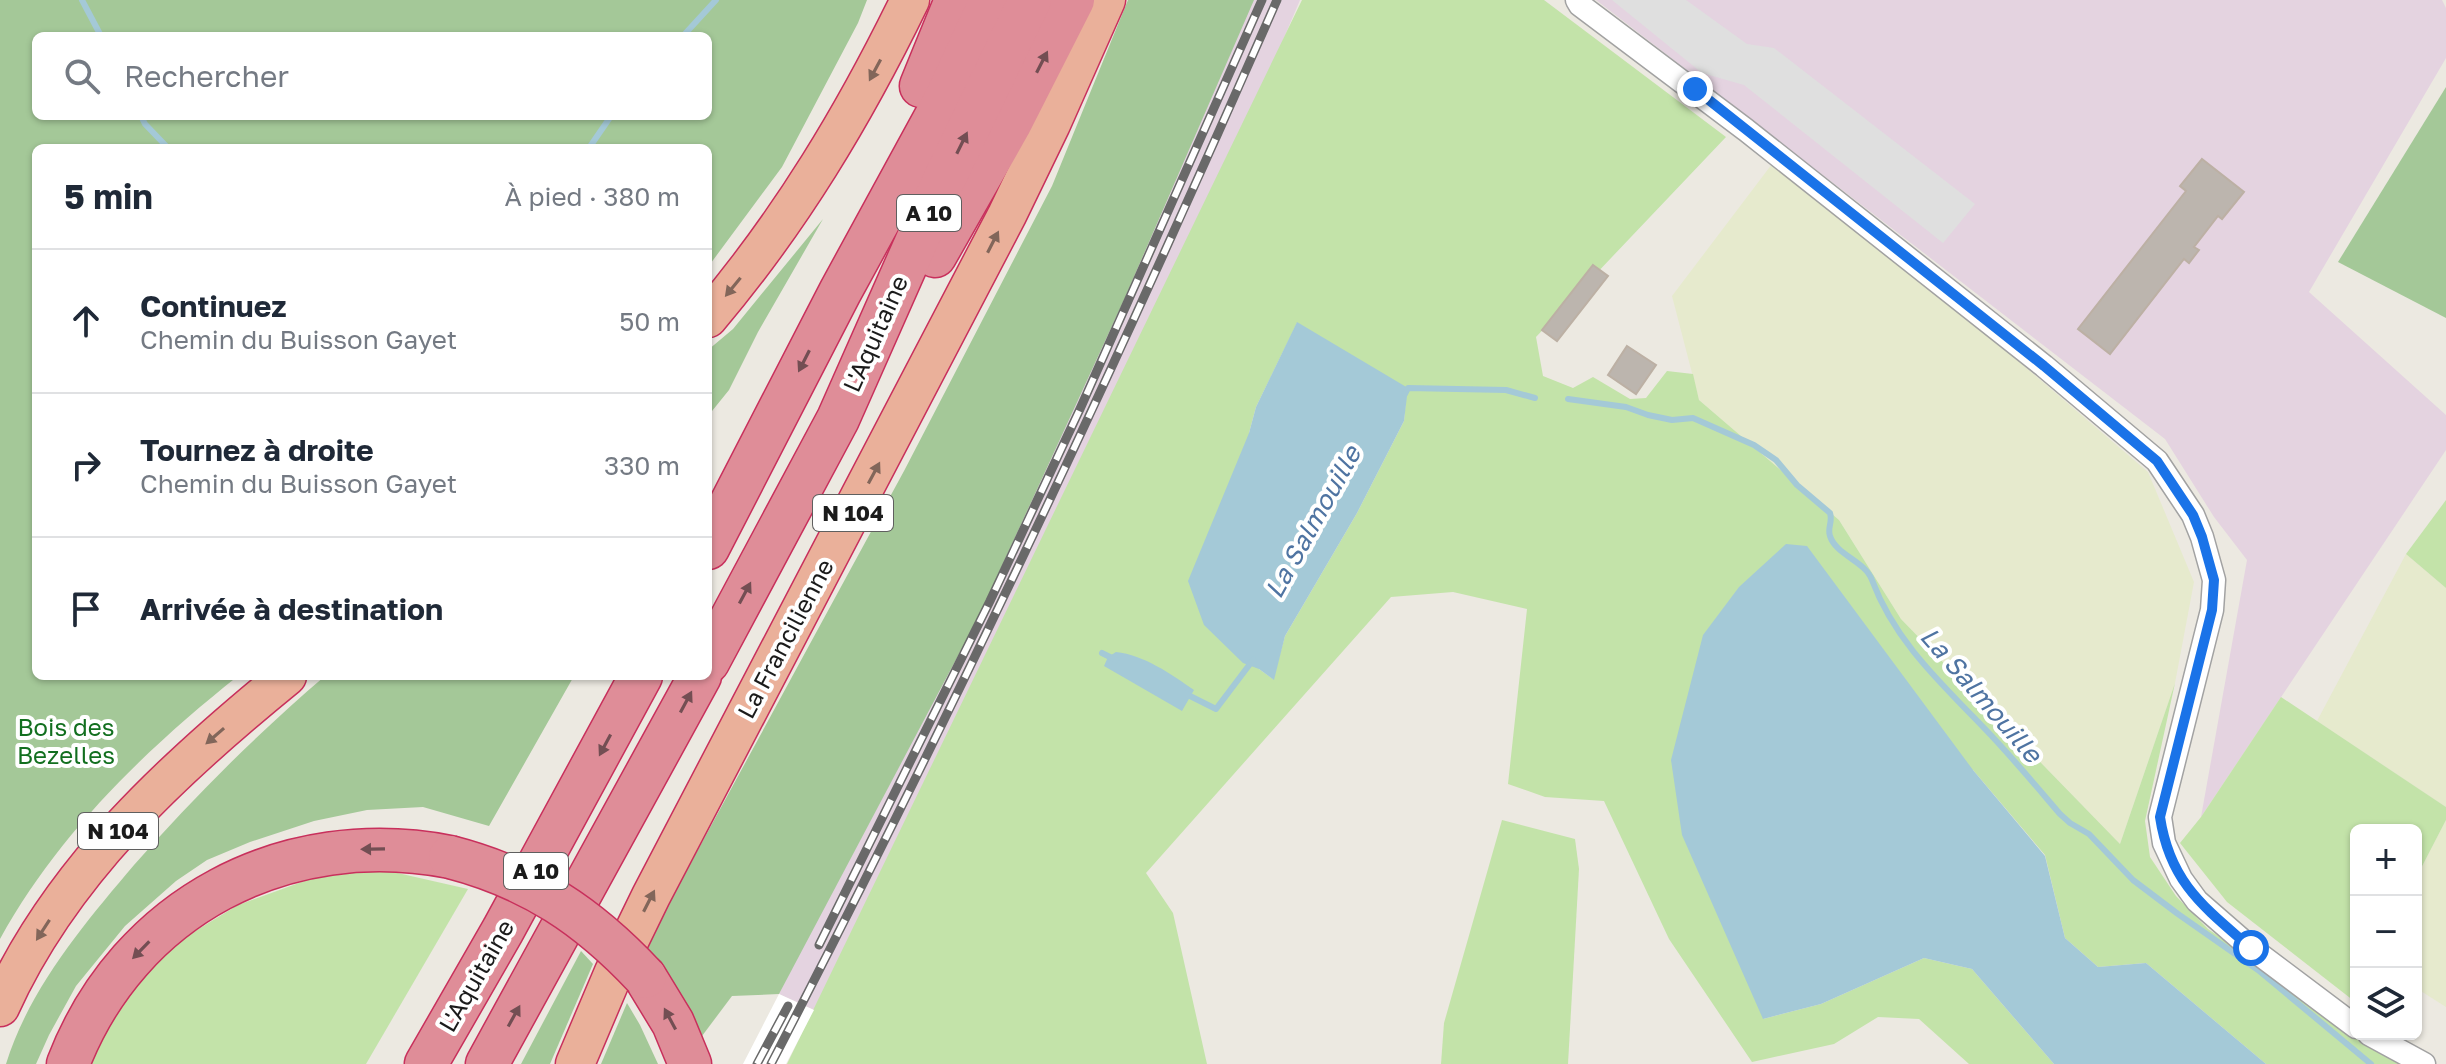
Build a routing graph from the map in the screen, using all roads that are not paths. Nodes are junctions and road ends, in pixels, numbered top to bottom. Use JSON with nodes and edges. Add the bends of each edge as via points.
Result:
{"nodes":[{"id":1,"x":910,"y":0,"type":"edge"},
{"id":2,"x":956,"y":0,"type":"edge"},
{"id":3,"x":991,"y":0,"type":"edge"},
{"id":4,"x":1030,"y":0,"type":"edge"},
{"id":5,"x":1073,"y":0,"type":"edge"},
{"id":6,"x":1106,"y":0,"type":"edge"},
{"id":7,"x":1577,"y":0,"type":"edge"},
{"id":8,"x":840,"y":292,"type":"junction"},
{"id":9,"x":712,"y":313,"type":"edge"},
{"id":10,"x":838,"y":419,"type":"junction"},
{"id":11,"x":712,"y":540,"type":"edge"},
{"id":12,"x":712,"y":655,"type":"edge"},
{"id":13,"x":282,"y":680,"type":"edge"},
{"id":14,"x":639,"y":680,"type":"edge"},
{"id":15,"x":698,"y":680,"type":"edge"},
{"id":16,"x":0,"y":1007,"type":"edge"},
{"id":17,"x":2350,"y":1022,"type":"edge"},
{"id":18,"x":2380,"y":1040,"type":"edge"},
{"id":19,"x":68,"y":1064,"type":"edge"},
{"id":20,"x":426,"y":1064,"type":"edge"},
{"id":21,"x":487,"y":1064,"type":"edge"},
{"id":22,"x":575,"y":1064,"type":"edge"},
{"id":23,"x":690,"y":1064,"type":"edge"},
{"id":24,"x":2424,"y":1064,"type":"edge"}],
"edges":[{"from":1,"to":9,"type":"highway","one_way":true,"via":[[832,148]]},
{"from":2,"to":8,"type":"highway"},
{"from":3,"to":8,"type":"highway","name":"L'Aquitaine","number":"A 10","via":[[947,96]]},
{"from":10,"to":4,"type":"highway","name":"L'Aquitaine","number":"A 10","one_way":true},
{"from":10,"to":5,"type":"highway","one_way":true,"via":[[974,191]]},
{"from":22,"to":6,"type":"highway","name":"La Francilienne","number":"N 104","one_way":true,"via":[[651,896],[1007,215]]},
{"from":7,"to":17,"type":"street","via":[[2007,336],[2157,461],[2193,515],[2214,580],[2212,610],[2160,817],[2164,843],[2197,901]]},
{"from":8,"to":11,"type":"highway","name":"L'Aquitaine","number":"A 10","one_way":true},
{"from":12,"to":10,"type":"highway","name":"L'Aquitaine","number":"A 10","one_way":true},
{"from":13,"to":16,"type":"highway","number":"N 104","one_way":true,"via":[[179,768],[97,855],[34,942]]},
{"from":14,"to":20,"type":"highway","name":"L'Aquitaine","number":"A 10","one_way":true},
{"from":21,"to":15,"type":"highway","number":"A 10","one_way":true},
{"from":18,"to":24,"type":"street"},
{"from":23,"to":19,"type":"highway","one_way":true,"bridge":true,"via":[[645,977],[598,931],[556,900],[492,868],[385,849],[316,854],[270,867],[220,889],[174,918],[124,967],[88,1019]]}]}
